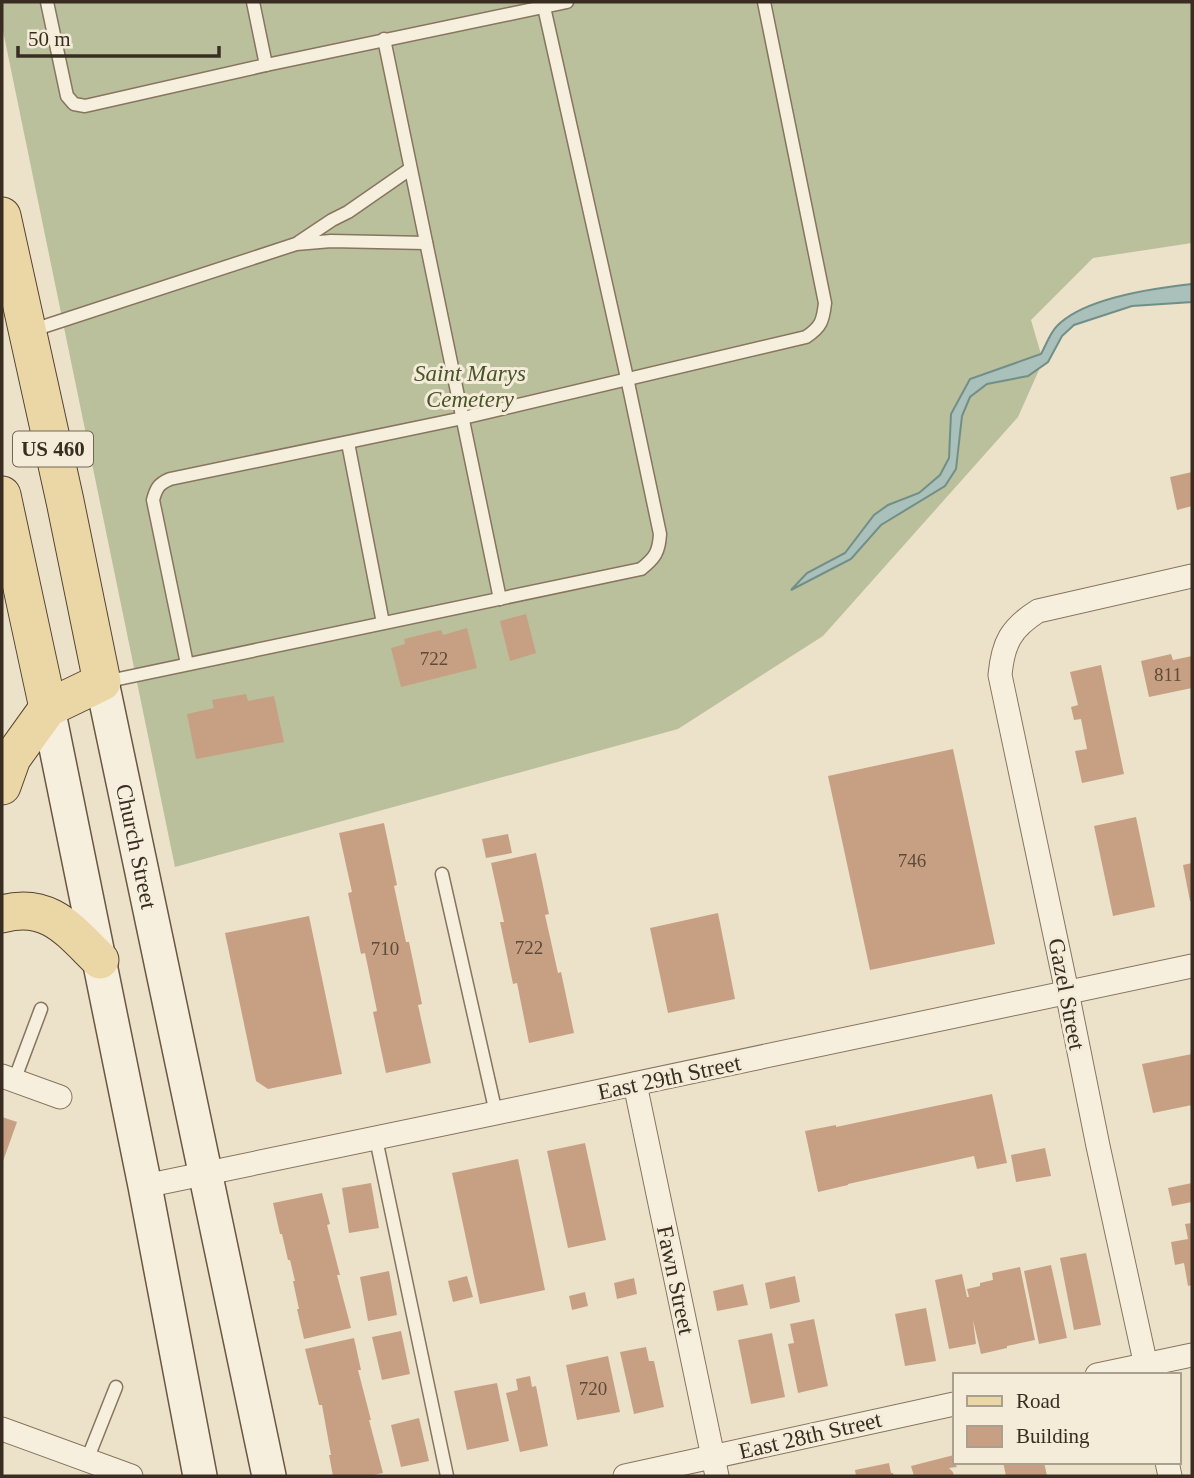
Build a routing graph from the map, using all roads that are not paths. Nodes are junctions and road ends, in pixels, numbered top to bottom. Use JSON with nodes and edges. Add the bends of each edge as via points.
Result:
{"nodes":[{"id":1,"x":47,"y":2,"type":"edge"},
{"id":2,"x":253,"y":2,"type":"edge"},
{"id":3,"x":567,"y":2,"type":"edge"},
{"id":4,"x":764,"y":2,"type":"edge"},
{"id":5,"x":544,"y":7,"type":"junction"},
{"id":6,"x":384,"y":39,"type":"junction"},
{"id":7,"x":266,"y":65,"type":"junction"},
{"id":8,"x":410,"y":169,"type":"junction"},
{"id":9,"x":2,"y":216,"type":"edge"},
{"id":10,"x":426,"y":243,"type":"junction"},
{"id":11,"x":296,"y":244,"type":"junction"},
{"id":12,"x":27,"y":332,"type":"junction"},
{"id":13,"x":627,"y":378,"type":"junction"},
{"id":14,"x":463,"y":418,"type":"junction"},
{"id":15,"x":348,"y":443,"type":"junction"},
{"id":16,"x":2,"y":495,"type":"edge"},
{"id":17,"x":1192,"y":576,"type":"edge"},
{"id":18,"x":500,"y":599,"type":"junction"},
{"id":19,"x":383,"y":623,"type":"junction"},
{"id":20,"x":187,"y":664,"type":"junction"},
{"id":21,"x":102,"y":682,"type":"junction"},
{"id":22,"x":48,"y":708,"type":"junction"},
{"id":23,"x":2,"y":786,"type":"edge"},
{"id":24,"x":442,"y":874,"type":"dead end"},
{"id":25,"x":2,"y":914,"type":"edge"},
{"id":26,"x":100,"y":960,"type":"junction"},
{"id":27,"x":1192,"y":966,"type":"edge"},
{"id":28,"x":1068,"y":992,"type":"junction"},
{"id":29,"x":41,"y":1009,"type":"dead end"},
{"id":30,"x":8,"y":1079,"type":"edge"},
{"id":31,"x":635,"y":1084,"type":"junction"},
{"id":32,"x":60,"y":1097,"type":"dead end"},
{"id":33,"x":496,"y":1114,"type":"junction"},
{"id":34,"x":376,"y":1139,"type":"junction"},
{"id":35,"x":205,"y":1173,"type":"junction"},
{"id":36,"x":145,"y":1185,"type":"junction"},
{"id":37,"x":1192,"y":1355,"type":"edge"},
{"id":38,"x":1147,"y":1370,"type":"edge"},
{"id":39,"x":1117,"y":1373,"type":"edge"},
{"id":40,"x":116,"y":1387,"type":"dead end"},
{"id":41,"x":953,"y":1404,"type":"edge"},
{"id":42,"x":2,"y":1429,"type":"edge"},
{"id":43,"x":87,"y":1460,"type":"junction"},
{"id":44,"x":715,"y":1466,"type":"edge"},
{"id":45,"x":131,"y":1476,"type":"edge"},
{"id":46,"x":200,"y":1476,"type":"edge"},
{"id":47,"x":269,"y":1476,"type":"edge"},
{"id":48,"x":447,"y":1476,"type":"edge"},
{"id":49,"x":625,"y":1476,"type":"edge"}],
"edges":[{"from":1,"to":7,"type":"lane","via":[[67,96],[74,104],[85,106]]},
{"from":2,"to":7,"type":"lane"},
{"from":3,"to":5,"type":"lane"},
{"from":4,"to":13,"type":"lane","via":[[825,303],[823,318],[806,337]]},
{"from":5,"to":6,"type":"lane"},
{"from":5,"to":13,"type":"lane"},
{"from":6,"to":7,"type":"lane"},
{"from":6,"to":8,"type":"lane"},
{"from":8,"to":10,"type":"lane"},
{"from":8,"to":11,"type":"lane"},
{"from":9,"to":12,"type":"main road","name":"Church Street","number":"US 460"},
{"from":10,"to":11,"type":"lane"},
{"from":10,"to":14,"type":"lane"},
{"from":11,"to":12,"type":"lane"},
{"from":12,"to":21,"type":"main road","name":"Church Street","number":"US 460"},
{"from":13,"to":14,"type":"lane"},
{"from":13,"to":18,"type":"lane","via":[[660,534],[653,559],[641,569]]},
{"from":14,"to":15,"type":"lane"},
{"from":14,"to":18,"type":"lane"},
{"from":15,"to":19,"type":"lane"},
{"from":15,"to":20,"type":"lane","via":[[170,479],[156,489],[153,500]]},
{"from":16,"to":22,"type":"main road","number":"US 460"},
{"from":17,"to":28,"type":"street","name":"Gazel Street","via":[[1038,611],[1010,635],[1002,654],[1000,675]]},
{"from":18,"to":19,"type":"lane"},
{"from":19,"to":20,"type":"lane"},
{"from":20,"to":21,"type":"lane"},
{"from":21,"to":22,"type":"main road"},
{"from":21,"to":35,"type":"main road","name":"Church Street"},
{"from":22,"to":23,"type":"main road","via":[[12,758]]},
{"from":22,"to":26,"type":"main road"},
{"from":24,"to":33,"type":"lane"},
{"from":25,"to":26,"type":"main road","via":[[22,910],[47,915],[61,922]]},
{"from":26,"to":36,"type":"main road"},
{"from":27,"to":28,"type":"street","name":"East 29th Street"},
{"from":28,"to":31,"type":"street","name":"East 29th Street"},
{"from":28,"to":38,"type":"street","name":"Gazel Street"},
{"from":29,"to":30,"type":"lane"},
{"from":30,"to":32,"type":"street"},
{"from":31,"to":33,"type":"street","name":"East 29th Street"},
{"from":31,"to":44,"type":"street","name":"Fawn Street"},
{"from":33,"to":34,"type":"street","name":"East 29th Street"},
{"from":34,"to":35,"type":"street","name":"East 29th Street"},
{"from":34,"to":48,"type":"lane"},
{"from":35,"to":36,"type":"street","name":"East 29th Street"},
{"from":35,"to":47,"type":"main road","name":"Church Street"},
{"from":36,"to":46,"type":"main road"},
{"from":37,"to":38,"type":"street"},
{"from":38,"to":39,"type":"street"},
{"from":40,"to":43,"type":"lane"},
{"from":41,"to":44,"type":"street","name":"East 28th Street"},
{"from":42,"to":43,"type":"street"},
{"from":43,"to":45,"type":"street"},
{"from":44,"to":49,"type":"street","name":"East 28th Street"}]}
